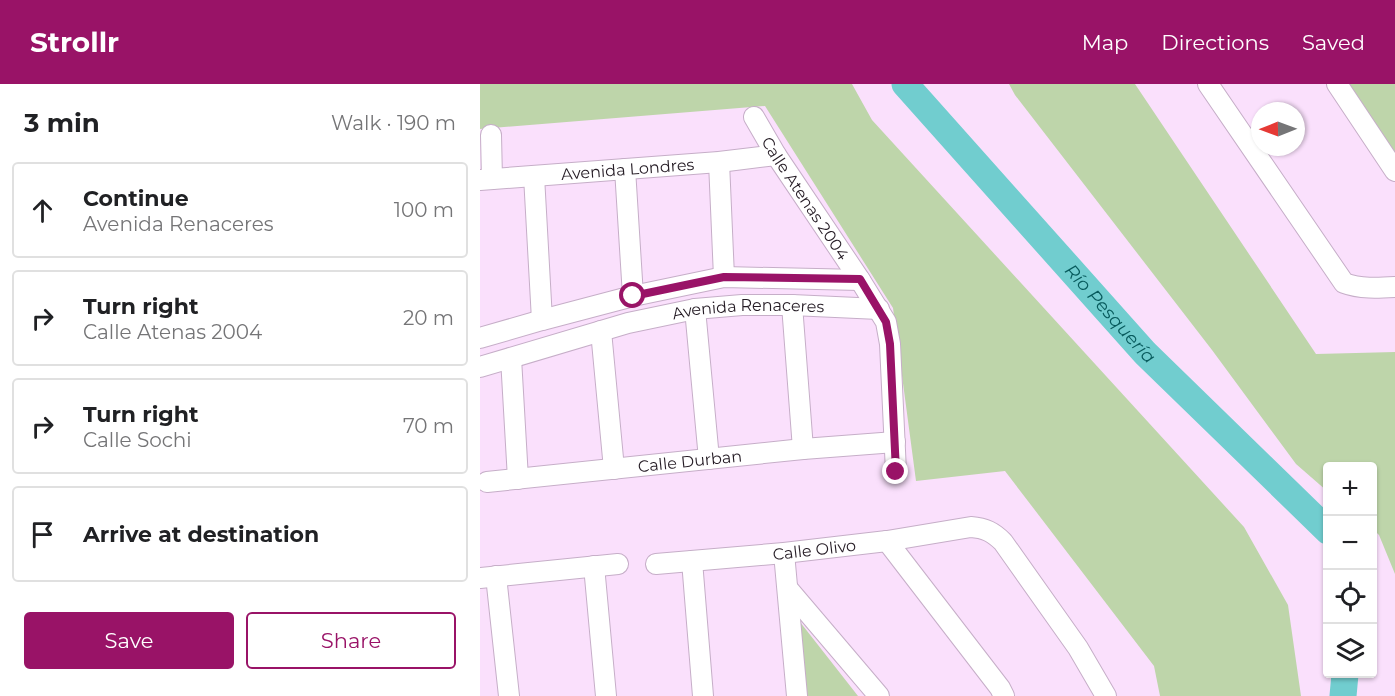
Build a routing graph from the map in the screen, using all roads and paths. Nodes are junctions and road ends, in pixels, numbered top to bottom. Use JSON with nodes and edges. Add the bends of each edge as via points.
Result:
{"nodes":[{"id":1,"x":1209,"y":84,"type":"edge"},
{"id":2,"x":1337,"y":84,"type":"edge"},
{"id":3,"x":754,"y":117,"type":"dead end"},
{"id":4,"x":491,"y":135,"type":"dead end"},
{"id":5,"x":776,"y":156,"type":"junction"},
{"id":6,"x":719,"y":162,"type":"junction"},
{"id":7,"x":625,"y":169,"type":"junction"},
{"id":8,"x":1395,"y":171,"type":"edge"},
{"id":9,"x":534,"y":176,"type":"junction"},
{"id":10,"x":486,"y":180,"type":"edge"},
{"id":11,"x":724,"y":277,"type":"junction"},
{"id":12,"x":860,"y":279,"type":"junction"},
{"id":13,"x":1395,"y":287,"type":"edge"},
{"id":14,"x":633,"y":296,"type":"junction"},
{"id":15,"x":792,"y":304,"type":"junction"},
{"id":16,"x":695,"y":309,"type":"junction"},
{"id":17,"x":879,"y":309,"type":"junction"},
{"id":18,"x":542,"y":320,"type":"junction"},
{"id":19,"x":601,"y":331,"type":"junction"},
{"id":20,"x":480,"y":338,"type":"edge"},
{"id":21,"x":511,"y":358,"type":"junction"},
{"id":22,"x":480,"y":367,"type":"edge"},
{"id":23,"x":895,"y":442,"type":"junction"},
{"id":24,"x":802,"y":449,"type":"junction"},
{"id":25,"x":709,"y":459,"type":"junction"},
{"id":26,"x":615,"y":469,"type":"junction"},
{"id":27,"x":896,"y":472,"type":"dead end"},
{"id":28,"x":518,"y":479,"type":"junction"},
{"id":29,"x":487,"y":482,"type":"dead end"},
{"id":30,"x":887,"y":541,"type":"junction"},
{"id":31,"x":784,"y":553,"type":"junction"},
{"id":32,"x":692,"y":561,"type":"junction"},
{"id":33,"x":618,"y":564,"type":"dead end"},
{"id":34,"x":657,"y":564,"type":"dead end"},
{"id":35,"x":594,"y":566,"type":"junction"},
{"id":36,"x":488,"y":577,"type":"edge"},
{"id":37,"x":788,"y":589,"type":"junction"},
{"id":38,"x":508,"y":696,"type":"edge"},
{"id":39,"x":606,"y":696,"type":"edge"},
{"id":40,"x":703,"y":696,"type":"edge"},
{"id":41,"x":797,"y":696,"type":"edge"},
{"id":42,"x":879,"y":696,"type":"edge"},
{"id":43,"x":1004,"y":696,"type":"edge"},
{"id":44,"x":1106,"y":696,"type":"edge"}],
"edges":[{"from":1,"to":13,"type":"street","via":[[1344,283],[1366,288]]},
{"from":2,"to":8,"type":"street"},
{"from":3,"to":5,"type":"street","name":"Calle Atenas 2004"},
{"from":4,"to":10,"type":"street"},
{"from":5,"to":6,"type":"street","name":"Avenida Londres"},
{"from":5,"to":12,"type":"street","name":"Calle Atenas 2004"},
{"from":6,"to":7,"type":"street","name":"Avenida Londres"},
{"from":6,"to":11,"type":"street"},
{"from":7,"to":9,"type":"street","name":"Avenida Londres"},
{"from":7,"to":14,"type":"street"},
{"from":9,"to":10,"type":"street","name":"Avenida Londres"},
{"from":9,"to":18,"type":"street"},
{"from":11,"to":12,"type":"street","name":"Avenida Renaceres"},
{"from":11,"to":14,"type":"street","name":"Avenida Renaceres"},
{"from":12,"to":17,"type":"street","name":"Calle Atenas 2004"},
{"from":14,"to":18,"type":"street","name":"Avenida Renaceres"},
{"from":15,"to":16,"type":"street","name":"Avenida Renaceres"},
{"from":15,"to":17,"type":"street","name":"Avenida Renaceres"},
{"from":15,"to":24,"type":"street"},
{"from":16,"to":19,"type":"street","name":"Avenida Renaceres"},
{"from":16,"to":25,"type":"street"},
{"from":17,"to":23,"type":"street","name":"Calle Atenas 2004","via":[[890,344]]},
{"from":18,"to":20,"type":"street","name":"Avenida Renaceres"},
{"from":19,"to":21,"type":"street","name":"Avenida Renaceres"},
{"from":19,"to":26,"type":"street"},
{"from":21,"to":22,"type":"street","name":"Avenida Renaceres"},
{"from":21,"to":28,"type":"street"},
{"from":23,"to":24,"type":"street","name":"Calle Durban"},
{"from":23,"to":27,"type":"street","name":"Calle Atenas 2004"},
{"from":24,"to":25,"type":"street","name":"Calle Durban"},
{"from":25,"to":26,"type":"street","name":"Calle Durban"},
{"from":26,"to":28,"type":"street","name":"Calle Durban"},
{"from":28,"to":29,"type":"street","name":"Calle Durban"},
{"from":30,"to":31,"type":"street","name":"Calle Olivo"},
{"from":30,"to":43,"type":"street"},
{"from":30,"to":44,"type":"street","name":"Calle Olivo","via":[[971,527],[995,534],[1078,648]]},
{"from":31,"to":32,"type":"street","name":"Calle Olivo"},
{"from":31,"to":37,"type":"street"},
{"from":32,"to":34,"type":"street","name":"Calle Olivo"},
{"from":32,"to":40,"type":"street"},
{"from":33,"to":35,"type":"street"},
{"from":35,"to":36,"type":"street"},
{"from":35,"to":39,"type":"street"},
{"from":36,"to":38,"type":"street"},
{"from":37,"to":41,"type":"street"},
{"from":37,"to":42,"type":"street"}]}
